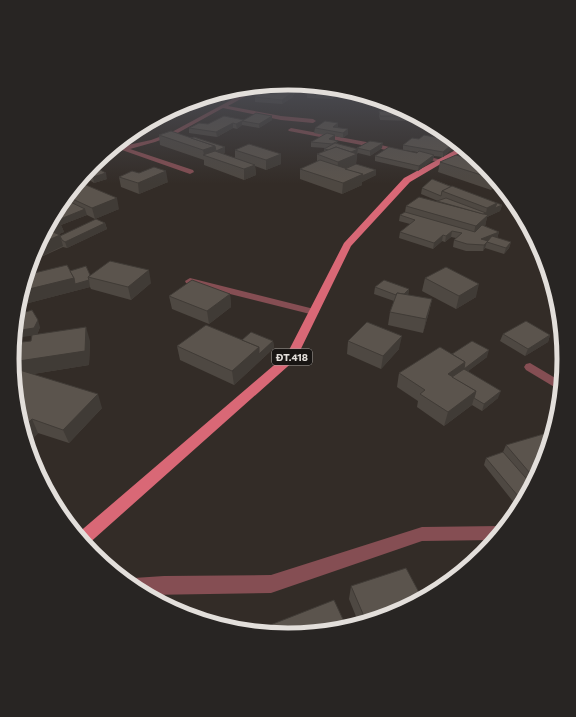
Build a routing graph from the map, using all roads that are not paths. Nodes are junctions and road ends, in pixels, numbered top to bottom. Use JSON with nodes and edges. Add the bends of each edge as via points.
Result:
{"nodes":[{"id":1,"x":206,"y":116,"type":"edge"},
{"id":2,"x":273,"y":116,"type":"edge"},
{"id":3,"x":313,"y":121,"type":"dead end"},
{"id":4,"x":291,"y":130,"type":"dead end"},
{"id":5,"x":121,"y":148,"type":"joint"},
{"id":6,"x":459,"y":151,"type":"edge"},
{"id":7,"x":443,"y":161,"type":"junction"},
{"id":8,"x":190,"y":172,"type":"dead end"},
{"id":9,"x":190,"y":281,"type":"edge"},
{"id":10,"x":314,"y":312,"type":"junction"},
{"id":11,"x":530,"y":367,"type":"dead end"},
{"id":12,"x":556,"y":384,"type":"edge"},
{"id":13,"x":492,"y":533,"type":"edge"},
{"id":14,"x":86,"y":536,"type":"edge"},
{"id":15,"x":146,"y":586,"type":"edge"}],
"edges":[{"from":1,"to":5,"type":"street","via":[[172,134]]},
{"from":2,"to":3,"type":"street"},
{"from":4,"to":7,"type":"street"},
{"from":5,"to":8,"type":"street"},
{"from":6,"to":7,"type":"main road","number":"ĐT.418"},
{"from":7,"to":10,"type":"main road","number":"ĐT.418","via":[[406,180],[347,245]]},
{"from":9,"to":10,"type":"street"},
{"from":10,"to":14,"type":"main road","number":"ĐT.418","via":[[292,356]]},
{"from":11,"to":12,"type":"street"},
{"from":13,"to":15,"type":"street","via":[[422,534],[271,584]]}]}
